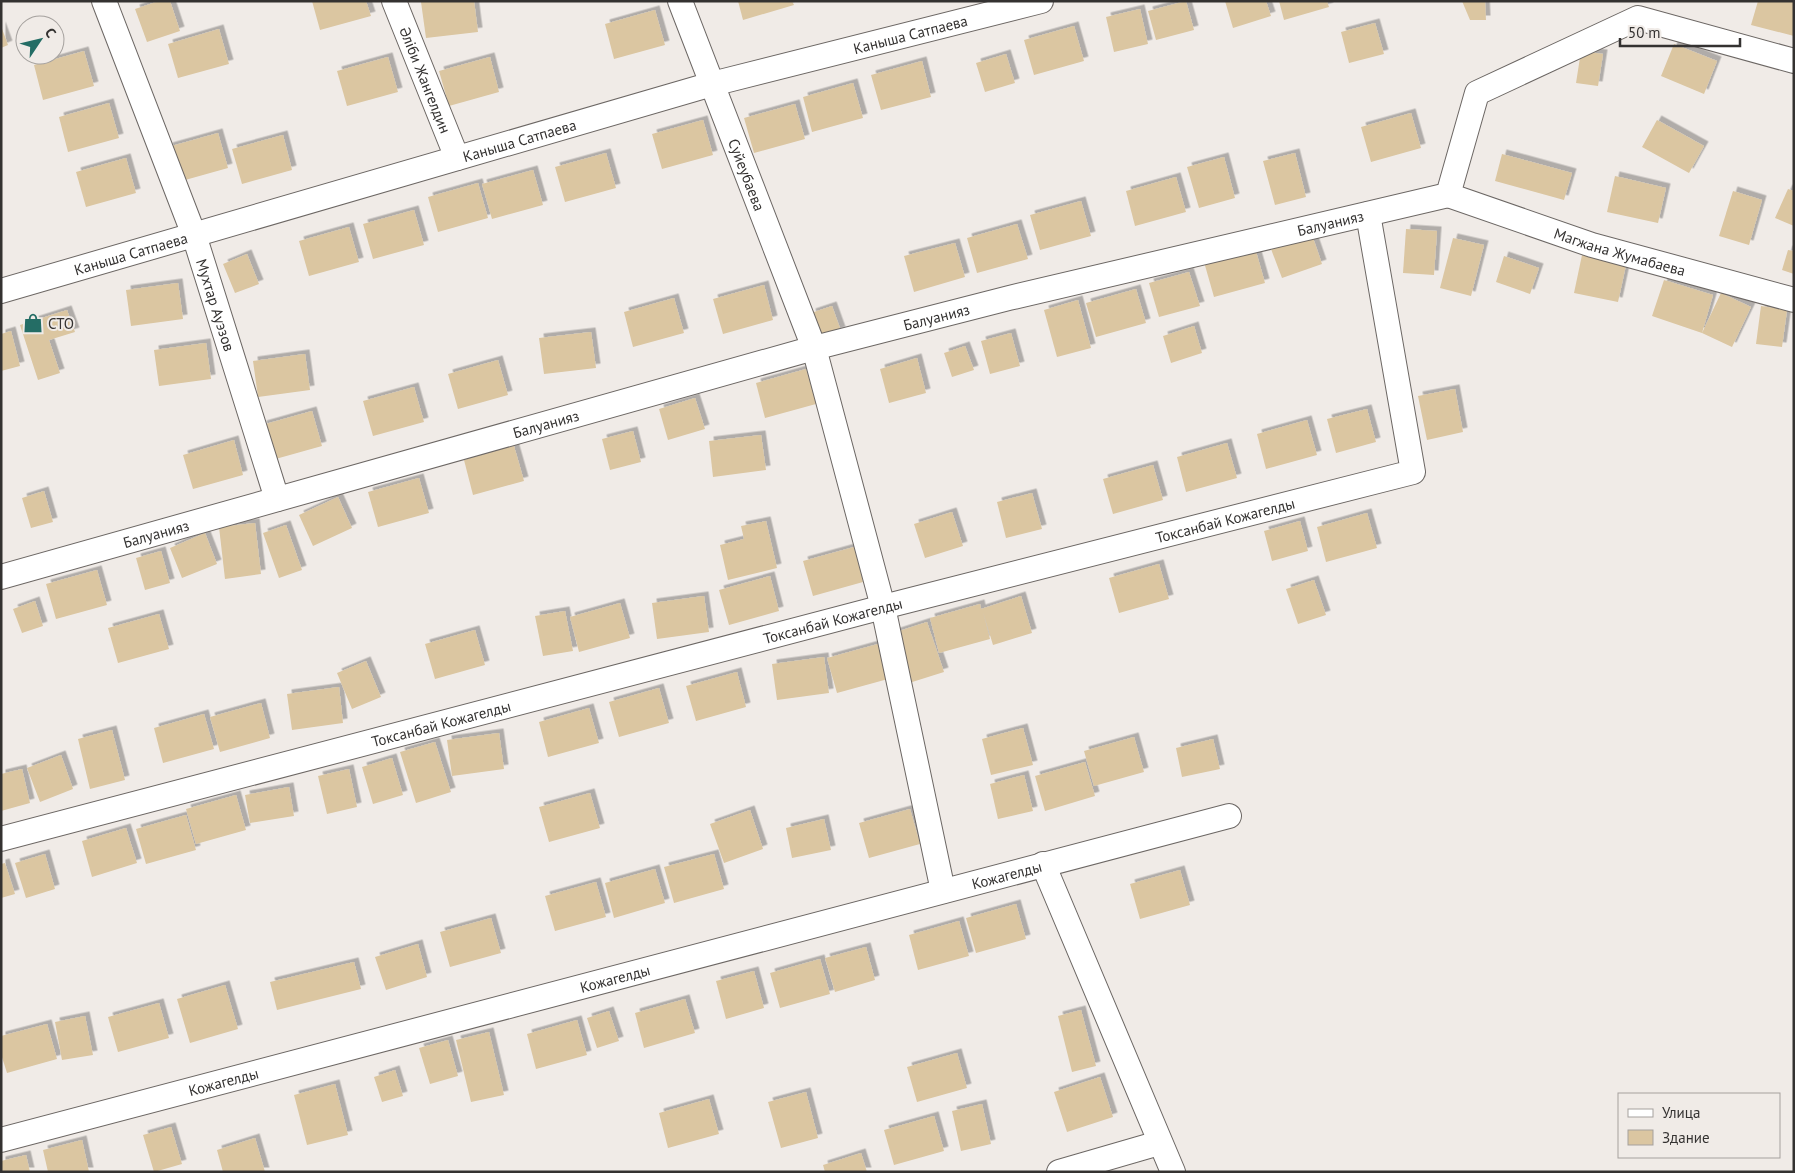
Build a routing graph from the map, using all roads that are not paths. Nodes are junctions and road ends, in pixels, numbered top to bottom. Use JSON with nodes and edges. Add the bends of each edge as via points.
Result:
{"nodes":[{"id":1,"x":104,"y":1,"type":"edge"},
{"id":2,"x":394,"y":1,"type":"edge"},
{"id":3,"x":680,"y":1,"type":"edge"},
{"id":4,"x":1041,"y":1,"type":"edge"},
{"id":5,"x":1794,"y":61,"type":"edge"},
{"id":6,"x":712,"y":84,"type":"junction"},
{"id":7,"x":457,"y":158,"type":"junction"},
{"id":8,"x":1448,"y":195,"type":"junction"},
{"id":9,"x":1368,"y":214,"type":"junction"},
{"id":10,"x":194,"y":234,"type":"junction"},
{"id":11,"x":1,"y":290,"type":"edge"},
{"id":12,"x":1794,"y":300,"type":"edge"},
{"id":13,"x":814,"y":348,"type":"junction"},
{"id":14,"x":277,"y":499,"type":"junction"},
{"id":15,"x":1,"y":577,"type":"edge"},
{"id":16,"x":883,"y":607,"type":"junction"},
{"id":17,"x":1229,"y":816,"type":"dead end"},
{"id":18,"x":1,"y":838,"type":"edge"},
{"id":19,"x":1043,"y":864,"type":"junction"},
{"id":20,"x":943,"y":891,"type":"junction"},
{"id":21,"x":1,"y":1140,"type":"edge"},
{"id":22,"x":1159,"y":1143,"type":"junction"},
{"id":23,"x":1059,"y":1172,"type":"edge"},
{"id":24,"x":1172,"y":1172,"type":"edge"}],
"edges":[{"from":1,"to":10,"type":"street","name":"Мухтар Ауэзов"},
{"from":2,"to":7,"type":"street","name":"Әліби Жангелдин"},
{"from":3,"to":6,"type":"street","name":"Суйеубаева"},
{"from":4,"to":6,"type":"street","name":"Каныша Сатпаева"},
{"from":5,"to":8,"type":"street","via":[[1638,18],[1477,93]]},
{"from":6,"to":7,"type":"street","name":"Каныша Сатпаева"},
{"from":6,"to":13,"type":"street","name":"Суйеубаева"},
{"from":7,"to":10,"type":"street","name":"Каныша Сатпаева"},
{"from":8,"to":9,"type":"street","name":"Балуанияз"},
{"from":8,"to":12,"type":"street","name":"Магжана Жумабаева","via":[[1592,246]]},
{"from":9,"to":13,"type":"street","name":"Балуанияз","via":[[1009,298]]},
{"from":9,"to":16,"type":"street","name":"Токсанбай Кожагелды","via":[[1413,472]]},
{"from":10,"to":11,"type":"street","name":"Каныша Сатпаева"},
{"from":10,"to":14,"type":"street","name":"Мухтар Ауэзов"},
{"from":13,"to":14,"type":"street","name":"Балуанияз"},
{"from":13,"to":16,"type":"street","name":"Суйеубаева"},
{"from":14,"to":15,"type":"street","name":"Балуанияз"},
{"from":16,"to":18,"type":"street","name":"Токсанбай Кожагелды"},
{"from":16,"to":20,"type":"street","name":"Суйеубаева"},
{"from":17,"to":19,"type":"street","name":"Кожагелды"},
{"from":19,"to":20,"type":"street","name":"Кожагелды"},
{"from":19,"to":22,"type":"street"},
{"from":20,"to":21,"type":"street","name":"Кожагелды"},
{"from":22,"to":23,"type":"street"},
{"from":22,"to":24,"type":"street"}]}
